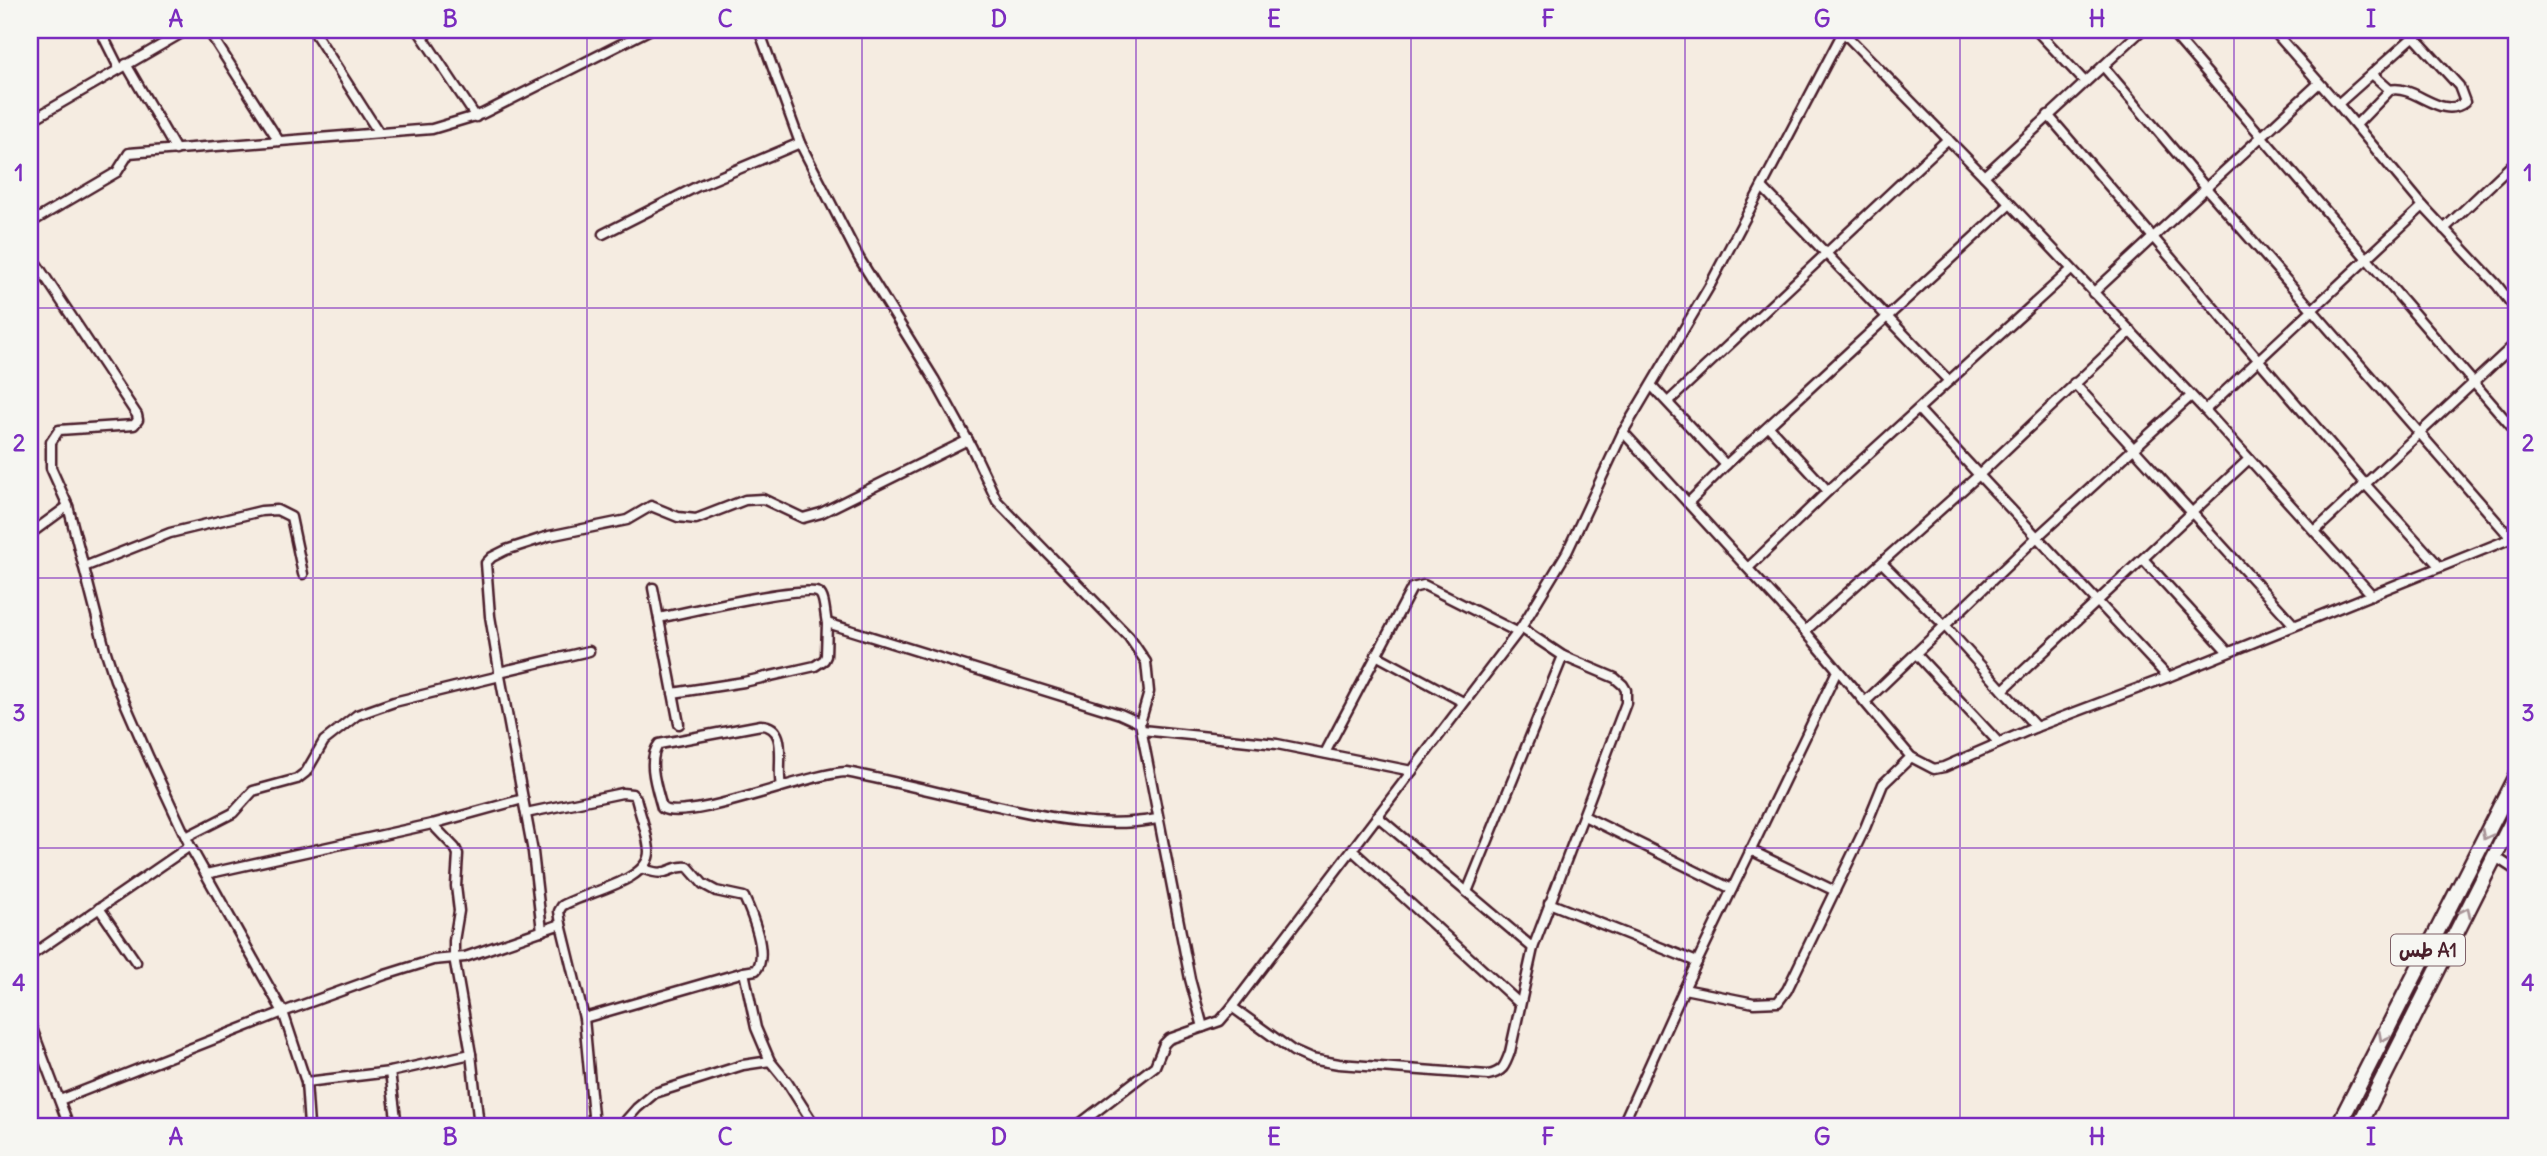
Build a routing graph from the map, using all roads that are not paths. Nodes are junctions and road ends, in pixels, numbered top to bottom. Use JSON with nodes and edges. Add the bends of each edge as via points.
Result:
{"nodes":[{"id":1,"x":100,"y":30,"type":"edge"},
{"id":2,"x":186,"y":30,"type":"edge"},
{"id":3,"x":208,"y":30,"type":"edge"},
{"id":4,"x":313,"y":30,"type":"edge"},
{"id":5,"x":418,"y":30,"type":"edge"},
{"id":6,"x":649,"y":30,"type":"edge"},
{"id":7,"x":759,"y":30,"type":"edge"},
{"id":8,"x":770,"y":30,"type":"edge"},
{"id":9,"x":2036,"y":30,"type":"edge"},
{"id":10,"x":2141,"y":30,"type":"edge"},
{"id":11,"x":2169,"y":30,"type":"edge"},
{"id":12,"x":2273,"y":30,"type":"edge"},
{"id":13,"x":1844,"y":31,"type":"edge"},
{"id":14,"x":2415,"y":32,"type":"edge"},
{"id":15,"x":123,"y":66,"type":"junction"},
{"id":16,"x":2103,"y":66,"type":"junction"},
{"id":17,"x":2372,"y":74,"type":"junction"},
{"id":18,"x":2085,"y":82,"type":"junction"},
{"id":19,"x":2319,"y":84,"type":"junction"},
{"id":20,"x":2390,"y":90,"type":"junction"},
{"id":21,"x":2339,"y":104,"type":"junction"},
{"id":22,"x":2048,"y":115,"type":"junction"},
{"id":23,"x":476,"y":117,"type":"junction"},
{"id":24,"x":30,"y":121,"type":"edge"},
{"id":25,"x":2356,"y":125,"type":"junction"},
{"id":26,"x":379,"y":133,"type":"junction"},
{"id":27,"x":2261,"y":135,"type":"junction"},
{"id":28,"x":1948,"y":139,"type":"junction"},
{"id":29,"x":279,"y":141,"type":"junction"},
{"id":30,"x":800,"y":143,"type":"junction"},
{"id":31,"x":176,"y":150,"type":"junction"},
{"id":32,"x":2517,"y":160,"type":"edge"},
{"id":33,"x":1984,"y":176,"type":"junction"},
{"id":34,"x":1762,"y":187,"type":"junction"},
{"id":35,"x":2206,"y":188,"type":"junction"},
{"id":36,"x":2010,"y":204,"type":"junction"},
{"id":37,"x":2423,"y":206,"type":"junction"},
{"id":38,"x":30,"y":223,"type":"edge"},
{"id":39,"x":2444,"y":229,"type":"junction"},
{"id":40,"x":603,"y":234,"type":"dead end"},
{"id":41,"x":2153,"y":236,"type":"junction"},
{"id":42,"x":30,"y":254,"type":"edge"},
{"id":43,"x":1826,"y":254,"type":"junction"},
{"id":44,"x":2366,"y":260,"type":"junction"},
{"id":45,"x":2071,"y":270,"type":"junction"},
{"id":46,"x":2093,"y":293,"type":"junction"},
{"id":47,"x":2312,"y":310,"type":"junction"},
{"id":48,"x":2517,"y":311,"type":"edge"},
{"id":49,"x":1887,"y":318,"type":"junction"},
{"id":50,"x":2131,"y":331,"type":"junction"},
{"id":51,"x":2517,"y":342,"type":"edge"},
{"id":52,"x":2259,"y":360,"type":"junction"},
{"id":53,"x":1950,"y":381,"type":"junction"},
{"id":54,"x":2074,"y":383,"type":"junction"},
{"id":55,"x":2474,"y":383,"type":"junction"},
{"id":56,"x":1652,"y":386,"type":"junction"},
{"id":57,"x":2191,"y":396,"type":"junction"},
{"id":58,"x":1668,"y":402,"type":"junction"},
{"id":59,"x":1919,"y":410,"type":"junction"},
{"id":60,"x":2205,"y":410,"type":"junction"},
{"id":61,"x":1769,"y":427,"type":"junction"},
{"id":62,"x":1623,"y":432,"type":"junction"},
{"id":63,"x":2419,"y":433,"type":"junction"},
{"id":64,"x":2517,"y":433,"type":"edge"},
{"id":65,"x":968,"y":440,"type":"junction"},
{"id":66,"x":2132,"y":448,"type":"junction"},
{"id":67,"x":2249,"y":459,"type":"junction"},
{"id":68,"x":1726,"y":466,"type":"junction"},
{"id":69,"x":1979,"y":475,"type":"junction"},
{"id":70,"x":2365,"y":484,"type":"junction"},
{"id":71,"x":1828,"y":491,"type":"junction"},
{"id":72,"x":1688,"y":503,"type":"junction"},
{"id":73,"x":68,"y":506,"type":"junction"},
{"id":74,"x":2193,"y":513,"type":"junction"},
{"id":75,"x":2315,"y":531,"type":"junction"},
{"id":76,"x":30,"y":534,"type":"edge"},
{"id":77,"x":2514,"y":537,"type":"edge"},
{"id":78,"x":2036,"y":538,"type":"junction"},
{"id":79,"x":2144,"y":560,"type":"junction"},
{"id":80,"x":1882,"y":563,"type":"junction"},
{"id":81,"x":84,"y":567,"type":"junction"},
{"id":82,"x":2440,"y":567,"type":"junction"},
{"id":83,"x":1748,"y":568,"type":"junction"},
{"id":84,"x":303,"y":574,"type":"dead end"},
{"id":85,"x":653,"y":588,"type":"dead end"},
{"id":86,"x":2372,"y":595,"type":"junction"},
{"id":87,"x":2097,"y":603,"type":"junction"},
{"id":88,"x":659,"y":618,"type":"junction"},
{"id":89,"x":827,"y":623,"type":"junction"},
{"id":90,"x":2294,"y":625,"type":"junction"},
{"id":91,"x":1945,"y":626,"type":"junction"},
{"id":92,"x":1519,"y":630,"type":"junction"},
{"id":93,"x":1805,"y":631,"type":"junction"},
{"id":94,"x":589,"y":651,"type":"dead end"},
{"id":95,"x":2228,"y":652,"type":"junction"},
{"id":96,"x":1916,"y":654,"type":"junction"},
{"id":97,"x":1376,"y":655,"type":"junction"},
{"id":98,"x":1563,"y":656,"type":"junction"},
{"id":99,"x":1837,"y":671,"type":"junction"},
{"id":100,"x":499,"y":674,"type":"junction"},
{"id":101,"x":2168,"y":677,"type":"junction"},
{"id":102,"x":2003,"y":690,"type":"junction"},
{"id":103,"x":673,"y":693,"type":"junction"},
{"id":104,"x":1463,"y":702,"type":"junction"},
{"id":105,"x":1865,"y":702,"type":"junction"},
{"id":106,"x":679,"y":724,"type":"dead end"},
{"id":107,"x":1141,"y":727,"type":"junction"},
{"id":108,"x":2036,"y":727,"type":"junction"},
{"id":109,"x":1999,"y":743,"type":"junction"},
{"id":110,"x":1325,"y":753,"type":"junction"},
{"id":111,"x":1911,"y":757,"type":"junction"},
{"id":112,"x":1412,"y":771,"type":"junction"},
{"id":113,"x":2517,"y":774,"type":"edge"},
{"id":114,"x":781,"y":786,"type":"junction"},
{"id":115,"x":523,"y":799,"type":"junction"},
{"id":116,"x":2517,"y":812,"type":"edge"},
{"id":117,"x":526,"y":813,"type":"junction"},
{"id":118,"x":1377,"y":816,"type":"junction"},
{"id":119,"x":1584,"y":816,"type":"junction"},
{"id":120,"x":1157,"y":819,"type":"junction"},
{"id":121,"x":432,"y":824,"type":"junction"},
{"id":122,"x":188,"y":841,"type":"junction"},
{"id":123,"x":1352,"y":850,"type":"junction"},
{"id":124,"x":1751,"y":850,"type":"junction"},
{"id":125,"x":2494,"y":856,"type":"junction"},
{"id":126,"x":644,"y":869,"type":"junction"},
{"id":127,"x":2517,"y":871,"type":"edge"},
{"id":128,"x":206,"y":874,"type":"junction"},
{"id":129,"x":1732,"y":889,"type":"junction"},
{"id":130,"x":1835,"y":891,"type":"junction"},
{"id":131,"x":1467,"y":892,"type":"junction"},
{"id":132,"x":1549,"y":903,"type":"junction"},
{"id":133,"x":99,"y":908,"type":"junction"},
{"id":134,"x":561,"y":924,"type":"junction"},
{"id":135,"x":542,"y":930,"type":"junction"},
{"id":136,"x":1533,"y":948,"type":"junction"},
{"id":137,"x":30,"y":956,"type":"edge"},
{"id":138,"x":454,"y":957,"type":"junction"},
{"id":139,"x":136,"y":962,"type":"dead end"},
{"id":140,"x":1698,"y":962,"type":"junction"},
{"id":141,"x":744,"y":972,"type":"junction"},
{"id":142,"x":1684,"y":989,"type":"junction"},
{"id":143,"x":1520,"y":1003,"type":"junction"},
{"id":144,"x":1232,"y":1007,"type":"junction"},
{"id":145,"x":283,"y":1012,"type":"junction"},
{"id":146,"x":584,"y":1018,"type":"junction"},
{"id":147,"x":30,"y":1023,"type":"edge"},
{"id":148,"x":1203,"y":1027,"type":"junction"},
{"id":149,"x":471,"y":1054,"type":"junction"},
{"id":150,"x":770,"y":1061,"type":"junction"},
{"id":151,"x":390,"y":1072,"type":"junction"},
{"id":152,"x":306,"y":1082,"type":"junction"},
{"id":153,"x":60,"y":1100,"type":"junction"},
{"id":154,"x":69,"y":1126,"type":"edge"},
{"id":155,"x":309,"y":1126,"type":"edge"},
{"id":156,"x":397,"y":1126,"type":"edge"},
{"id":157,"x":480,"y":1126,"type":"edge"},
{"id":158,"x":594,"y":1126,"type":"edge"},
{"id":159,"x":621,"y":1126,"type":"edge"},
{"id":160,"x":815,"y":1126,"type":"edge"},
{"id":161,"x":1077,"y":1126,"type":"edge"},
{"id":162,"x":1622,"y":1126,"type":"edge"},
{"id":163,"x":2338,"y":1126,"type":"edge"},
{"id":164,"x":2359,"y":1126,"type":"edge"}],
"edges":[{"from":1,"to":15,"type":"street"},
{"from":2,"to":15,"type":"street"},
{"from":3,"to":29,"type":"street"},
{"from":4,"to":26,"type":"street"},
{"from":5,"to":23,"type":"street"},
{"from":6,"to":23,"type":"street"},
{"from":7,"to":8,"type":"street"},
{"from":7,"to":30,"type":"street"},
{"from":9,"to":18,"type":"street"},
{"from":10,"to":16,"type":"street"},
{"from":11,"to":27,"type":"street"},
{"from":12,"to":19,"type":"street"},
{"from":13,"to":28,"type":"street"},
{"from":13,"to":34,"type":"street"},
{"from":14,"to":17,"type":"street"},
{"from":14,"to":20,"type":"street","via":[[2459,86],[2465,102],[2438,106],[2398,88]]},
{"from":15,"to":24,"type":"street"},
{"from":15,"to":31,"type":"street"},
{"from":16,"to":18,"type":"street"},
{"from":16,"to":35,"type":"street"},
{"from":17,"to":20,"type":"street"},
{"from":17,"to":21,"type":"street"},
{"from":18,"to":22,"type":"street"},
{"from":19,"to":21,"type":"street"},
{"from":19,"to":27,"type":"street"},
{"from":20,"to":25,"type":"street"},
{"from":21,"to":25,"type":"street"},
{"from":22,"to":33,"type":"street"},
{"from":22,"to":41,"type":"street"},
{"from":23,"to":26,"type":"street","via":[[432,129]]},
{"from":25,"to":37,"type":"street"},
{"from":26,"to":29,"type":"street"},
{"from":27,"to":35,"type":"street"},
{"from":27,"to":44,"type":"street"},
{"from":28,"to":33,"type":"street"},
{"from":28,"to":43,"type":"street"},
{"from":29,"to":31,"type":"street"},
{"from":30,"to":40,"type":"street","via":[[698,186]]},
{"from":30,"to":65,"type":"street","via":[[859,258]]},
{"from":31,"to":38,"type":"street","via":[[129,153],[117,172]]},
{"from":32,"to":39,"type":"street"},
{"from":33,"to":36,"type":"street"},
{"from":34,"to":43,"type":"street"},
{"from":34,"to":56,"type":"street"},
{"from":35,"to":41,"type":"street"},
{"from":35,"to":47,"type":"street"},
{"from":36,"to":45,"type":"street"},
{"from":36,"to":49,"type":"street"},
{"from":37,"to":39,"type":"street"},
{"from":37,"to":44,"type":"street"},
{"from":39,"to":48,"type":"street"},
{"from":41,"to":46,"type":"street"},
{"from":41,"to":52,"type":"street"},
{"from":42,"to":73,"type":"street","via":[[138,420],[125,427],[56,432],[51,442],[51,468]]},
{"from":43,"to":49,"type":"street"},
{"from":43,"to":58,"type":"street"},
{"from":44,"to":47,"type":"street"},
{"from":44,"to":55,"type":"street"},
{"from":45,"to":46,"type":"street"},
{"from":45,"to":53,"type":"street"},
{"from":46,"to":50,"type":"street"},
{"from":47,"to":52,"type":"street"},
{"from":47,"to":63,"type":"street"},
{"from":49,"to":53,"type":"street"},
{"from":49,"to":61,"type":"street"},
{"from":50,"to":54,"type":"street"},
{"from":50,"to":57,"type":"street"},
{"from":51,"to":55,"type":"street"},
{"from":52,"to":60,"type":"street"},
{"from":52,"to":70,"type":"street"},
{"from":53,"to":59,"type":"street"},
{"from":54,"to":66,"type":"street"},
{"from":54,"to":69,"type":"street"},
{"from":55,"to":63,"type":"street"},
{"from":55,"to":64,"type":"street"},
{"from":56,"to":58,"type":"street"},
{"from":56,"to":62,"type":"street"},
{"from":57,"to":60,"type":"street"},
{"from":57,"to":66,"type":"street"},
{"from":58,"to":68,"type":"street"},
{"from":59,"to":69,"type":"street"},
{"from":59,"to":71,"type":"street"},
{"from":60,"to":67,"type":"street"},
{"from":61,"to":68,"type":"street"},
{"from":61,"to":71,"type":"street"},
{"from":62,"to":72,"type":"street"},
{"from":62,"to":92,"type":"street","via":[[1567,552]]},
{"from":63,"to":70,"type":"street"},
{"from":63,"to":77,"type":"street"},
{"from":65,"to":100,"type":"street","via":[[809,517],[763,499],[746,499],[696,519],[651,506],[626,520],[549,536],[492,557],[485,571]]},
{"from":65,"to":107,"type":"street","via":[[998,501],[1129,637],[1146,662],[1149,692]]},
{"from":66,"to":74,"type":"street"},
{"from":66,"to":78,"type":"street"},
{"from":67,"to":74,"type":"street"},
{"from":67,"to":75,"type":"street"},
{"from":68,"to":72,"type":"street"},
{"from":69,"to":78,"type":"street"},
{"from":69,"to":80,"type":"street"},
{"from":70,"to":75,"type":"street"},
{"from":70,"to":82,"type":"street"},
{"from":71,"to":83,"type":"street"},
{"from":72,"to":83,"type":"street"},
{"from":73,"to":76,"type":"street"},
{"from":73,"to":81,"type":"street"},
{"from":74,"to":79,"type":"street"},
{"from":74,"to":90,"type":"street"},
{"from":75,"to":86,"type":"street"},
{"from":77,"to":82,"type":"street"},
{"from":78,"to":87,"type":"street"},
{"from":78,"to":91,"type":"street"},
{"from":79,"to":87,"type":"street"},
{"from":79,"to":95,"type":"street"},
{"from":80,"to":91,"type":"street"},
{"from":80,"to":93,"type":"street"},
{"from":81,"to":84,"type":"street","via":[[170,533],[277,510],[291,517]]},
{"from":81,"to":122,"type":"street","via":[[115,680]]},
{"from":82,"to":86,"type":"street"},
{"from":83,"to":93,"type":"street"},
{"from":85,"to":88,"type":"street"},
{"from":86,"to":90,"type":"street"},
{"from":87,"to":101,"type":"street"},
{"from":87,"to":102,"type":"street"},
{"from":88,"to":89,"type":"street","via":[[806,591],[822,595]]},
{"from":88,"to":103,"type":"street"},
{"from":89,"to":103,"type":"street","via":[[824,660],[815,666]]},
{"from":89,"to":107,"type":"street","via":[[1120,714]]},
{"from":90,"to":95,"type":"street"},
{"from":91,"to":96,"type":"street"},
{"from":91,"to":102,"type":"street"},
{"from":92,"to":97,"type":"street","via":[[1418,585],[1412,588]]},
{"from":92,"to":98,"type":"street"},
{"from":92,"to":104,"type":"street"},
{"from":93,"to":99,"type":"street"},
{"from":94,"to":100,"type":"street"},
{"from":95,"to":101,"type":"street"},
{"from":96,"to":105,"type":"street"},
{"from":96,"to":109,"type":"street"},
{"from":97,"to":104,"type":"street"},
{"from":97,"to":110,"type":"street"},
{"from":98,"to":119,"type":"street","via":[[1615,678],[1626,690],[1626,704]]},
{"from":98,"to":131,"type":"street"},
{"from":99,"to":105,"type":"street"},
{"from":99,"to":124,"type":"street"},
{"from":100,"to":115,"type":"street"},
{"from":100,"to":122,"type":"street","via":[[357,715],[324,741],[297,779],[253,791],[233,813]]},
{"from":101,"to":108,"type":"street"},
{"from":102,"to":108,"type":"street"},
{"from":103,"to":106,"type":"street"},
{"from":104,"to":112,"type":"street"},
{"from":105,"to":111,"type":"street"},
{"from":107,"to":110,"type":"street"},
{"from":107,"to":120,"type":"street"},
{"from":108,"to":109,"type":"street"},
{"from":109,"to":111,"type":"street","via":[[1934,769]]},
{"from":110,"to":112,"type":"street"},
{"from":111,"to":130,"type":"street","via":[[1883,784]]},
{"from":112,"to":118,"type":"street"},
{"from":113,"to":163,"type":"highway","number":"طس A1","one_way":true},
{"from":114,"to":114,"type":"street","via":[[717,804],[667,810],[662,808],[652,757],[659,744],[770,725],[779,739]]},
{"from":114,"to":120,"type":"street","via":[[846,772],[1045,816],[1096,823]]},
{"from":115,"to":117,"type":"street"},
{"from":115,"to":121,"type":"street"},
{"from":116,"to":125,"type":"highway","number":"طس A1"},
{"from":117,"to":126,"type":"street","via":[[632,794],[648,843]]},
{"from":117,"to":135,"type":"street"},
{"from":118,"to":123,"type":"street"},
{"from":118,"to":131,"type":"street"},
{"from":119,"to":129,"type":"street"},
{"from":119,"to":132,"type":"street"},
{"from":120,"to":148,"type":"street"},
{"from":121,"to":128,"type":"street"},
{"from":121,"to":138,"type":"street","via":[[458,854]]},
{"from":122,"to":128,"type":"street"},
{"from":122,"to":133,"type":"street"},
{"from":123,"to":143,"type":"street"},
{"from":123,"to":144,"type":"street"},
{"from":124,"to":129,"type":"street"},
{"from":124,"to":130,"type":"street"},
{"from":125,"to":127,"type":"street"},
{"from":164,"to":125,"type":"highway","number":"طس A1","one_way":true},
{"from":126,"to":134,"type":"street","via":[[562,906]]},
{"from":126,"to":141,"type":"street","via":[[663,874],[688,867],[702,884],[744,897],[762,958],[756,970]]},
{"from":128,"to":145,"type":"street"},
{"from":129,"to":140,"type":"street"},
{"from":130,"to":142,"type":"street","via":[[1778,1002],[1754,1003]]},
{"from":131,"to":136,"type":"street"},
{"from":132,"to":136,"type":"street"},
{"from":132,"to":140,"type":"street"},
{"from":133,"to":137,"type":"street"},
{"from":133,"to":139,"type":"street"},
{"from":134,"to":135,"type":"street"},
{"from":134,"to":146,"type":"street"},
{"from":135,"to":138,"type":"street"},
{"from":136,"to":143,"type":"street"},
{"from":138,"to":145,"type":"street","via":[[385,975]]},
{"from":138,"to":149,"type":"street"},
{"from":140,"to":142,"type":"street"},
{"from":141,"to":146,"type":"street"},
{"from":141,"to":150,"type":"street","via":[[756,1028]]},
{"from":142,"to":162,"type":"street"},
{"from":143,"to":144,"type":"street","via":[[1504,1068],[1488,1075],[1311,1059]]},
{"from":144,"to":148,"type":"street","via":[[1220,1021]]},
{"from":145,"to":152,"type":"street"},
{"from":145,"to":153,"type":"street"},
{"from":146,"to":158,"type":"street"},
{"from":147,"to":153,"type":"street"},
{"from":148,"to":161,"type":"street","via":[[1169,1039],[1148,1073]]},
{"from":149,"to":151,"type":"street"},
{"from":149,"to":157,"type":"street"},
{"from":150,"to":159,"type":"street","via":[[655,1093]]},
{"from":150,"to":160,"type":"street"},
{"from":151,"to":152,"type":"street"},
{"from":151,"to":156,"type":"street"},
{"from":152,"to":155,"type":"street"},
{"from":153,"to":154,"type":"street"}]}
